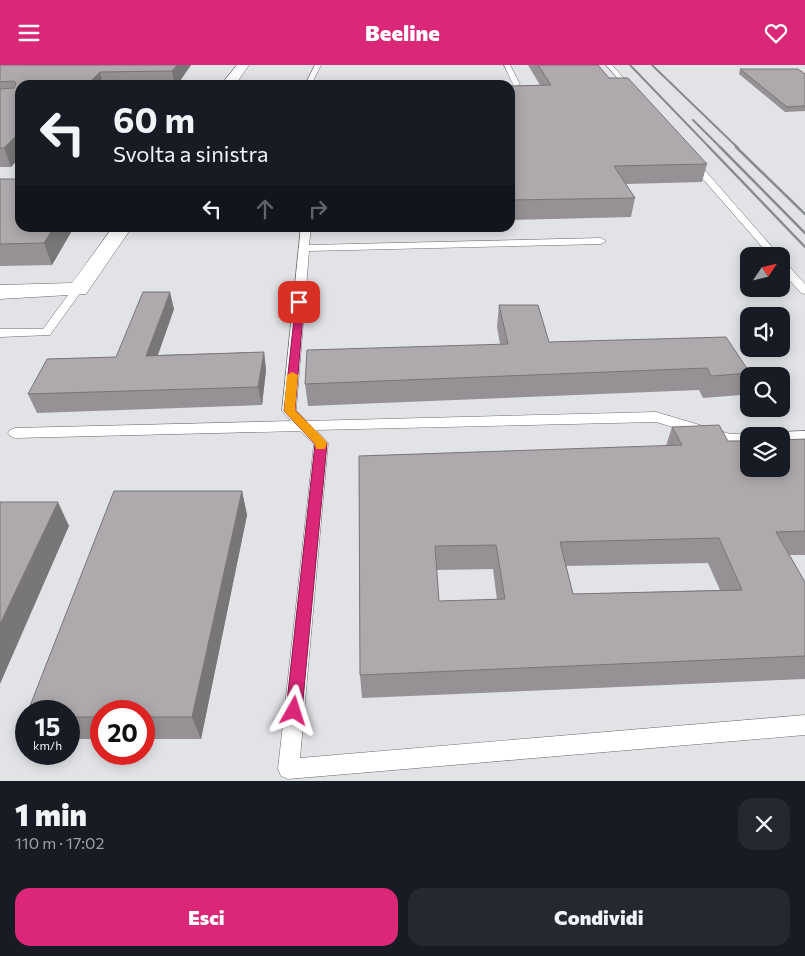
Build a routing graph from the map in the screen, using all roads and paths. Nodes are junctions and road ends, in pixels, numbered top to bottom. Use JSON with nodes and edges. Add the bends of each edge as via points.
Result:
{"nodes":[{"id":1,"x":242,"y":65,"type":"edge"},
{"id":2,"x":318,"y":65,"type":"edge"},
{"id":3,"x":507,"y":65,"type":"edge"},
{"id":4,"x":609,"y":65,"type":"edge"},
{"id":5,"x":232,"y":80,"type":"edge"},
{"id":6,"x":310,"y":80,"type":"edge"},
{"id":7,"x":514,"y":80,"type":"edge"},
{"id":8,"x":641,"y":102,"type":"edge"},
{"id":9,"x":686,"y":153,"type":"edge"},
{"id":10,"x":119,"y":232,"type":"edge"},
{"id":11,"x":306,"y":232,"type":"edge"},
{"id":12,"x":601,"y":241,"type":"dead end"},
{"id":13,"x":767,"y":247,"type":"edge"},
{"id":14,"x":304,"y":248,"type":"junction"},
{"id":15,"x":790,"y":274,"type":"edge"},
{"id":16,"x":78,"y":289,"type":"junction"},
{"id":17,"x":805,"y":291,"type":"edge"},
{"id":18,"x":0,"y":292,"type":"edge"},
{"id":19,"x":0,"y":333,"type":"edge"},
{"id":20,"x":304,"y":426,"type":"junction"},
{"id":21,"x":15,"y":433,"type":"dead end"},
{"id":22,"x":805,"y":436,"type":"edge"},
{"id":23,"x":790,"y":437,"type":"edge"},
{"id":24,"x":740,"y":438,"type":"edge"},
{"id":25,"x":805,"y":725,"type":"edge"}],
"edges":[{"from":1,"to":5,"type":"street"},
{"from":2,"to":6,"type":"lane"},
{"from":3,"to":7,"type":"lane"},
{"from":4,"to":8,"type":"lane"},
{"from":9,"to":13,"type":"lane"},
{"from":10,"to":16,"type":"street"},
{"from":11,"to":14,"type":"lane"},
{"from":12,"to":14,"type":"lane"},
{"from":14,"to":20,"type":"lane","via":[[289,411]]},
{"from":15,"to":17,"type":"lane"},
{"from":16,"to":18,"type":"street"},
{"from":16,"to":19,"type":"lane","via":[[46,332]]},
{"from":20,"to":21,"type":"lane"},
{"from":20,"to":24,"type":"lane","via":[[656,417],[730,439]]},
{"from":20,"to":25,"type":"lane","via":[[321,443],[288,769]]},
{"from":22,"to":23,"type":"lane"}]}
